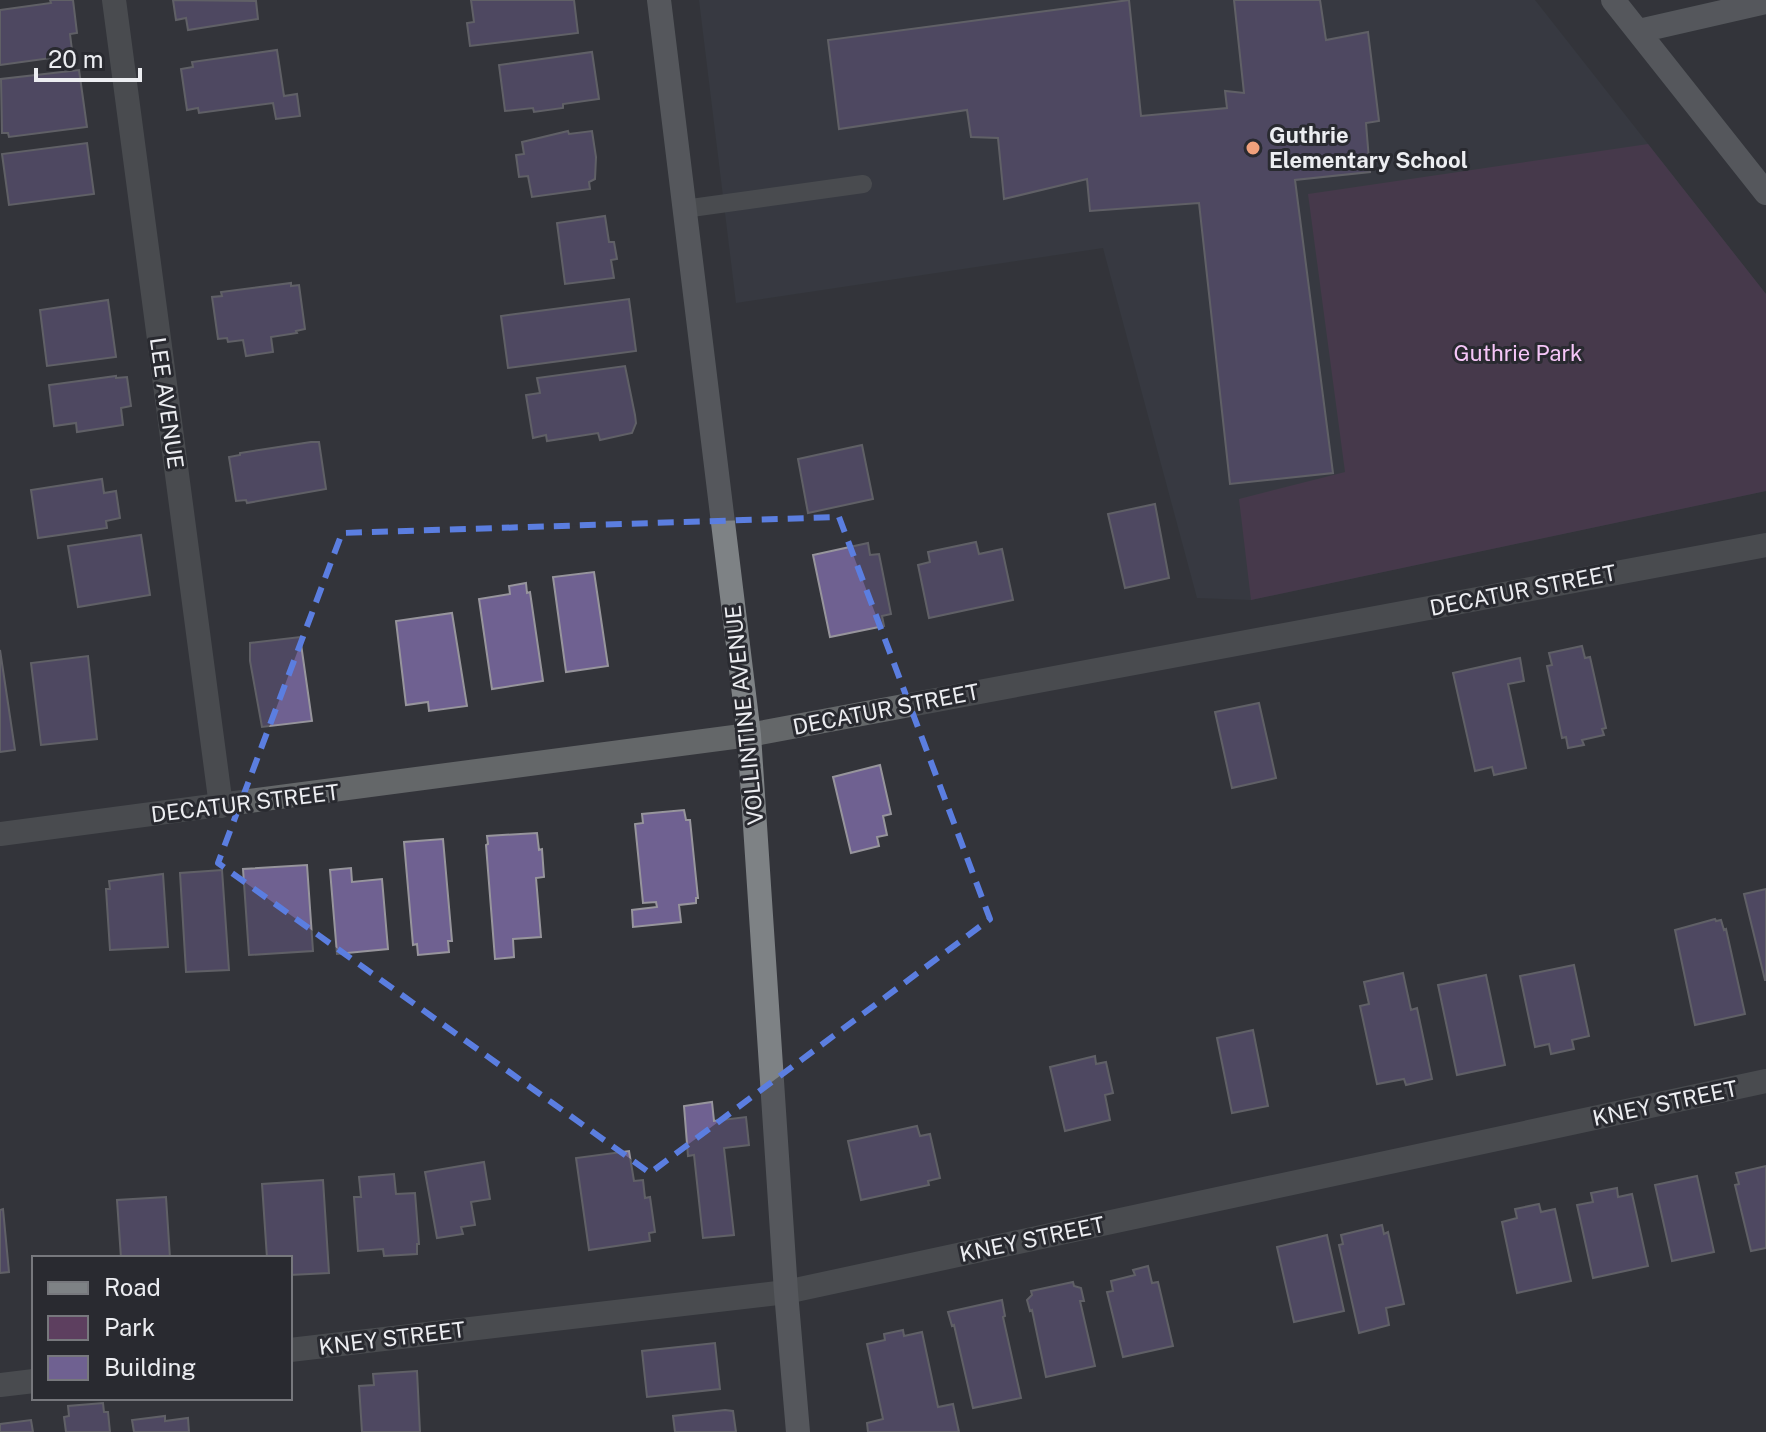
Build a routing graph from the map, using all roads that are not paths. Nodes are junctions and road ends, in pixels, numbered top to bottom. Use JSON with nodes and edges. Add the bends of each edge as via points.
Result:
{"nodes":[{"id":1,"x":114,"y":0,"type":"edge"},
{"id":2,"x":659,"y":0,"type":"edge"},
{"id":3,"x":1613,"y":0,"type":"edge"},
{"id":4,"x":1766,"y":2,"type":"edge"},
{"id":5,"x":1639,"y":31,"type":"junction"},
{"id":6,"x":863,"y":184,"type":"dead end"},
{"id":7,"x":1766,"y":193,"type":"edge"},
{"id":8,"x":684,"y":209,"type":"junction"},
{"id":9,"x":1766,"y":545,"type":"edge"},
{"id":10,"x":749,"y":735,"type":"junction"},
{"id":11,"x":221,"y":806,"type":"junction"},
{"id":12,"x":0,"y":834,"type":"edge"},
{"id":13,"x":1766,"y":1081,"type":"edge"},
{"id":14,"x":786,"y":1292,"type":"junction"},
{"id":15,"x":292,"y":1350,"type":"edge"},
{"id":16,"x":32,"y":1381,"type":"edge"},
{"id":17,"x":0,"y":1385,"type":"edge"},
{"id":18,"x":798,"y":1432,"type":"edge"}],
"edges":[{"from":1,"to":11,"type":"street","name":"LEE AVENUE"},
{"from":2,"to":8,"type":"street","name":"VOLLINTINE AVENUE"},
{"from":3,"to":5,"type":"street"},
{"from":4,"to":5,"type":"street"},
{"from":5,"to":7,"type":"street"},
{"from":6,"to":8,"type":"lane"},
{"from":8,"to":10,"type":"street","name":"VOLLINTINE AVENUE"},
{"from":9,"to":10,"type":"street","name":"DECATUR STREET"},
{"from":10,"to":11,"type":"street","name":"DECATUR STREET"},
{"from":10,"to":14,"type":"street","name":"VOLLINTINE AVENUE"},
{"from":11,"to":12,"type":"street","name":"DECATUR STREET"},
{"from":13,"to":14,"type":"street","name":"KNEY STREET"},
{"from":14,"to":15,"type":"street","name":"KNEY STREET"},
{"from":14,"to":18,"type":"street","name":"VOLLINTINE AVENUE"},
{"from":16,"to":17,"type":"street"}]}
